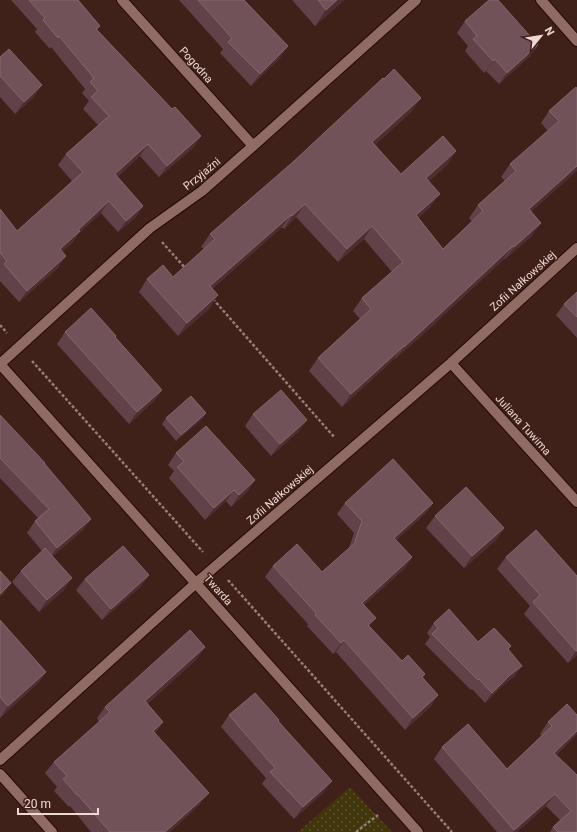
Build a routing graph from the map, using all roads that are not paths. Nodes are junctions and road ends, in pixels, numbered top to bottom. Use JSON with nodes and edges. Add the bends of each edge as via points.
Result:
{"nodes":[{"id":1,"x":122,"y":0,"type":"edge"},
{"id":2,"x":416,"y":0,"type":"edge"},
{"id":3,"x":541,"y":0,"type":"edge"},
{"id":4,"x":577,"y":41,"type":"edge"},
{"id":5,"x":253,"y":146,"type":"junction"},
{"id":6,"x":577,"y":248,"type":"edge"},
{"id":7,"x":451,"y":363,"type":"junction"},
{"id":8,"x":0,"y":364,"type":"edge"},
{"id":9,"x":577,"y":502,"type":"edge"},
{"id":10,"x":196,"y":583,"type":"junction"},
{"id":11,"x":0,"y":760,"type":"edge"},
{"id":12,"x":0,"y":774,"type":"edge"},
{"id":13,"x":52,"y":832,"type":"edge"},
{"id":14,"x":418,"y":832,"type":"edge"}],
"edges":[{"from":1,"to":5,"type":"street","name":"Pogodna"},
{"from":2,"to":5,"type":"street","name":"Przyjaźni"},
{"from":3,"to":4,"type":"street"},
{"from":5,"to":8,"type":"street","name":"Przyjaźni","via":[[202,191],[150,228]]},
{"from":6,"to":7,"type":"street","name":"Zofii Nałkowskiej"},
{"from":7,"to":9,"type":"street","name":"Juliana Tuwima"},
{"from":7,"to":10,"type":"street","name":"Zofii Nałkowskiej"},
{"from":8,"to":10,"type":"street","name":"Twarda"},
{"from":10,"to":11,"type":"street","name":"Zofii Nałkowskiej"},
{"from":10,"to":14,"type":"street","name":"Twarda"},
{"from":12,"to":13,"type":"street"}]}
